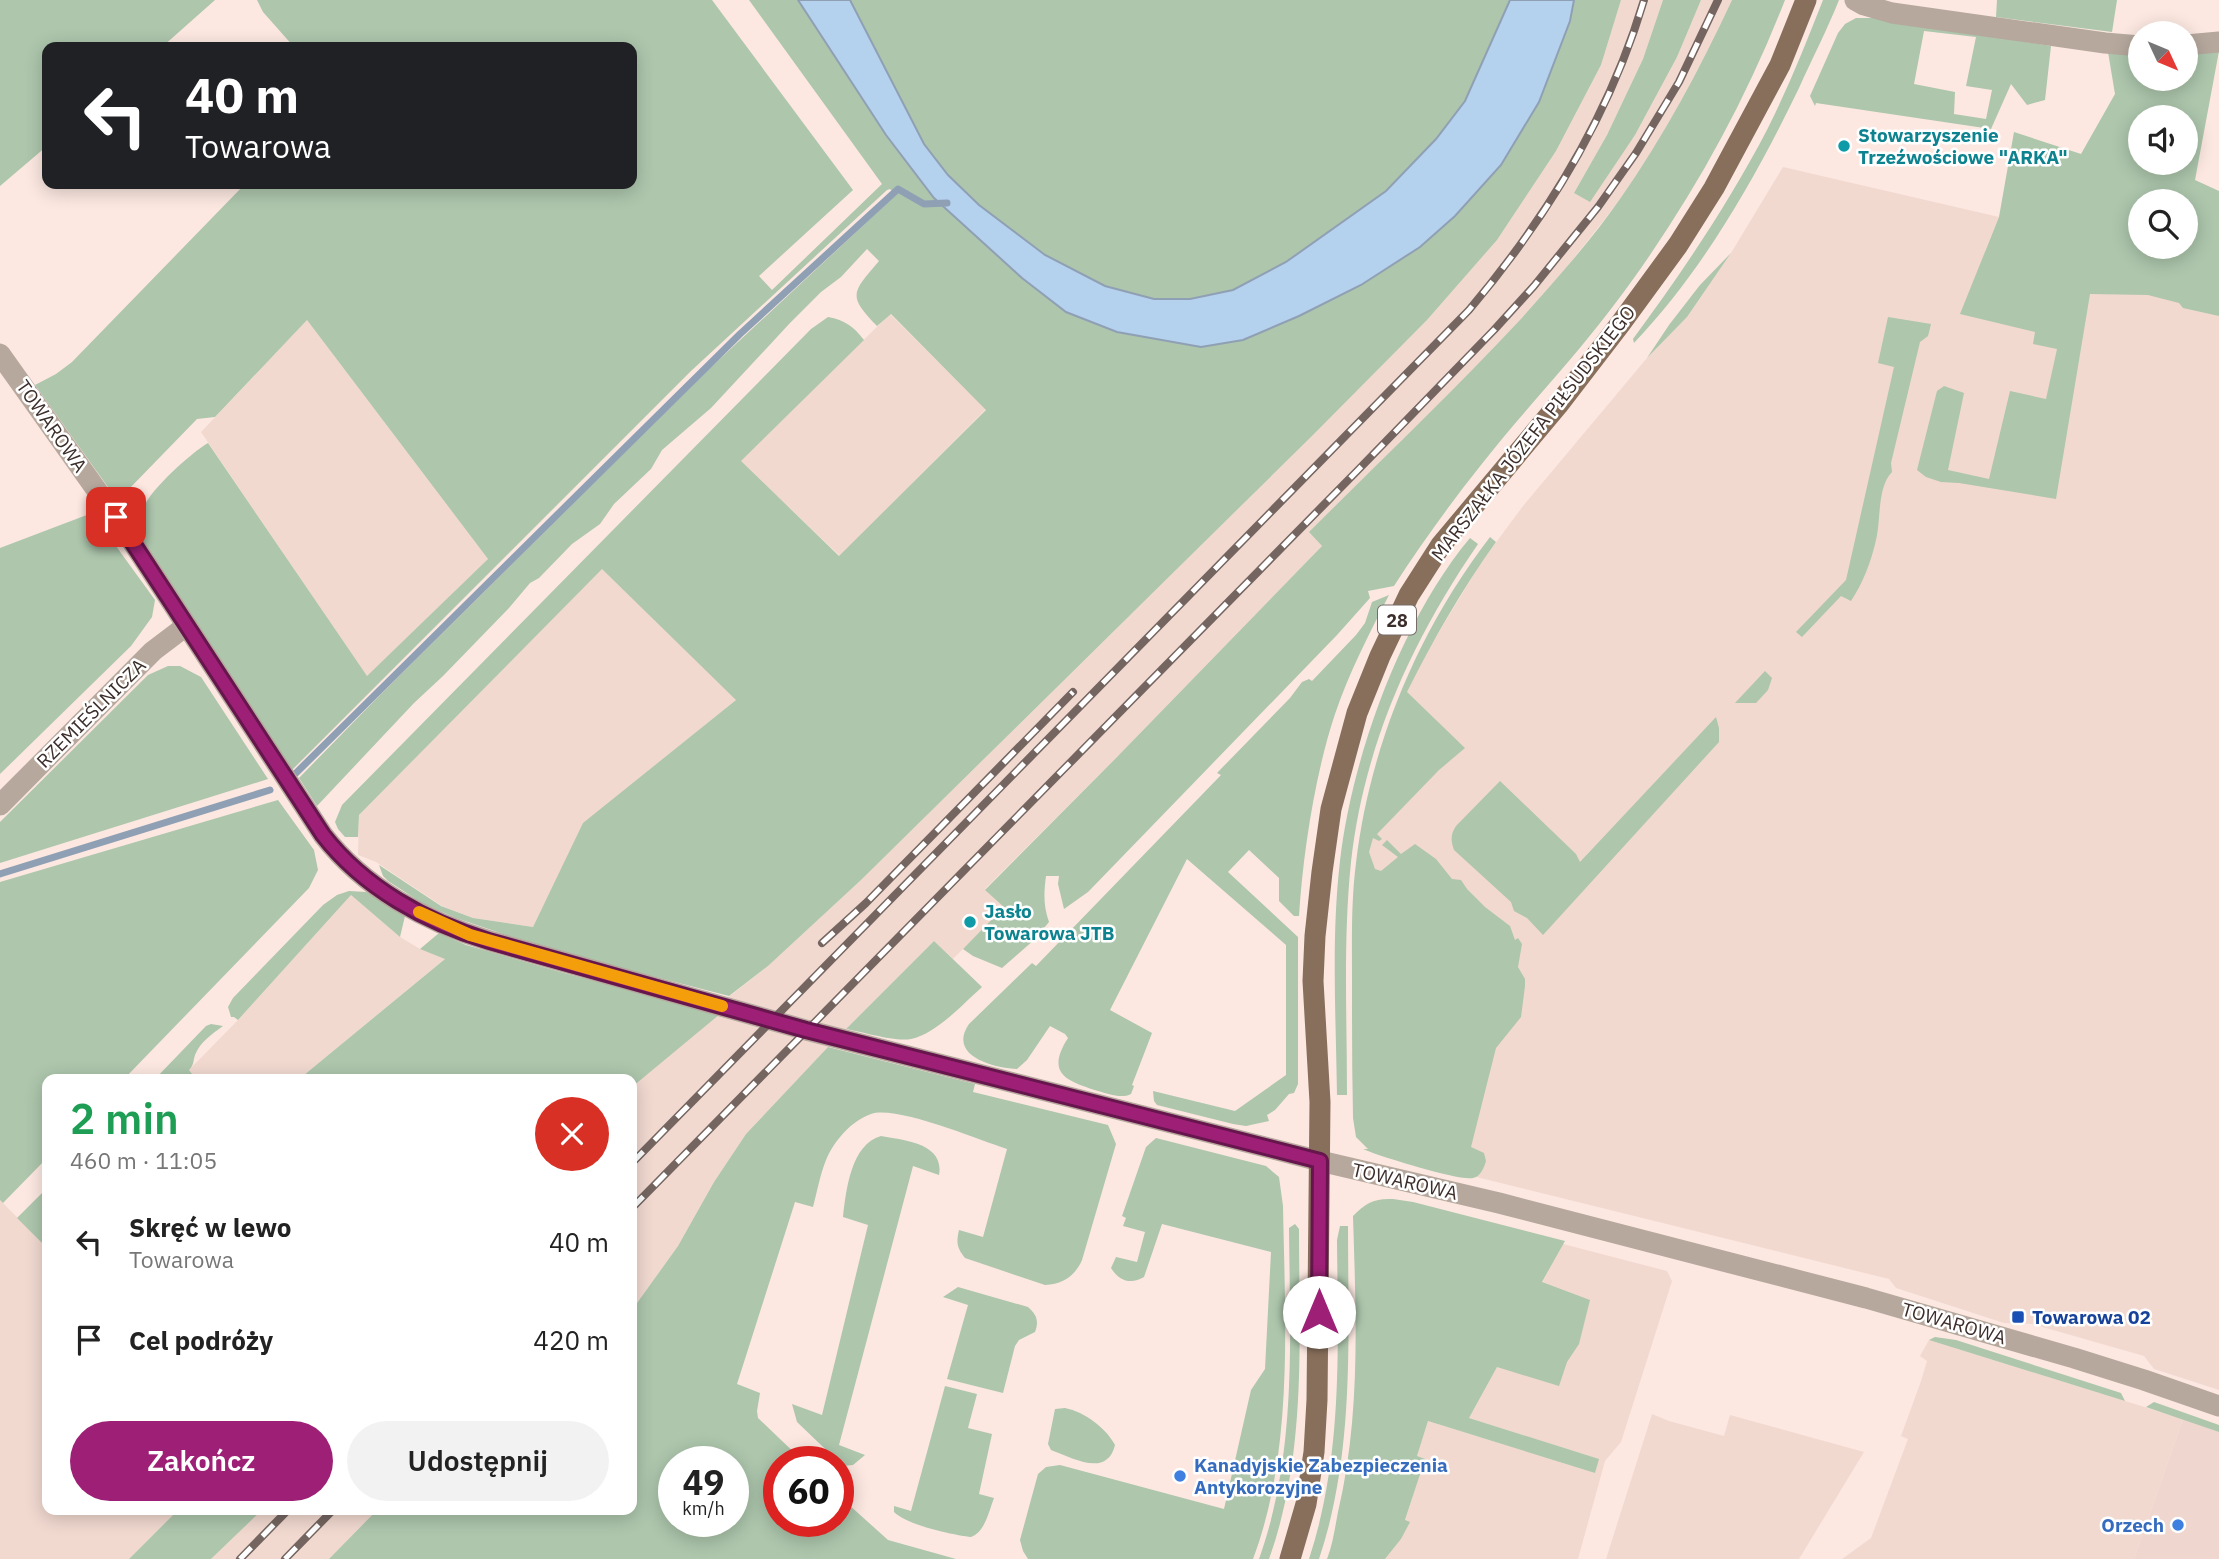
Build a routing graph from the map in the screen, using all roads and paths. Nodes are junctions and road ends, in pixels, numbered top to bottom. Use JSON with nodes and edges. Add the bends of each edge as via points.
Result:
{"nodes":[{"id":1,"x":1806,"y":0,"type":"edge"},
{"id":2,"x":1855,"y":0,"type":"edge"},
{"id":3,"x":2219,"y":43,"type":"edge"},
{"id":4,"x":2198,"y":44,"type":"edge"},
{"id":5,"x":2128,"y":45,"type":"edge"},
{"id":6,"x":0,"y":354,"type":"edge"},
{"id":7,"x":186,"y":626,"type":"junction"},
{"id":8,"x":0,"y":805,"type":"edge"},
{"id":9,"x":1320,"y":1161,"type":"junction"},
{"id":10,"x":2219,"y":1406,"type":"edge"},
{"id":11,"x":1290,"y":1559,"type":"edge"}],
"edges":[{"from":1,"to":9,"type":"main road","name":"MARSZAŁKA JÓZEFA PIŁSUDSKIEGO","number":"28","via":[[1746,132],[1678,245],[1558,404],[1441,545],[1409,595],[1380,656],[1344,755],[1322,872],[1313,981]]},
{"from":2,"to":5,"type":"street","via":[[1892,13]]},
{"from":3,"to":4,"type":"street"},
{"from":6,"to":7,"type":"street","name":"TOWAROWA","via":[[120,523]]},
{"from":7,"to":8,"type":"street","name":"RZEMIEŚLNICZA","via":[[153,651]]},
{"from":7,"to":9,"type":"street","name":"TOWAROWA","via":[[332,847],[376,887],[426,916],[489,941],[806,1030]]},
{"from":9,"to":10,"type":"street","name":"TOWAROWA","via":[[1876,1301]]},
{"from":9,"to":11,"type":"main road","name":"MARSZAŁKA JÓZEFA PIŁSUDSKIEGO","number":"28","via":[[1314,1452],[1306,1504]]}]}
